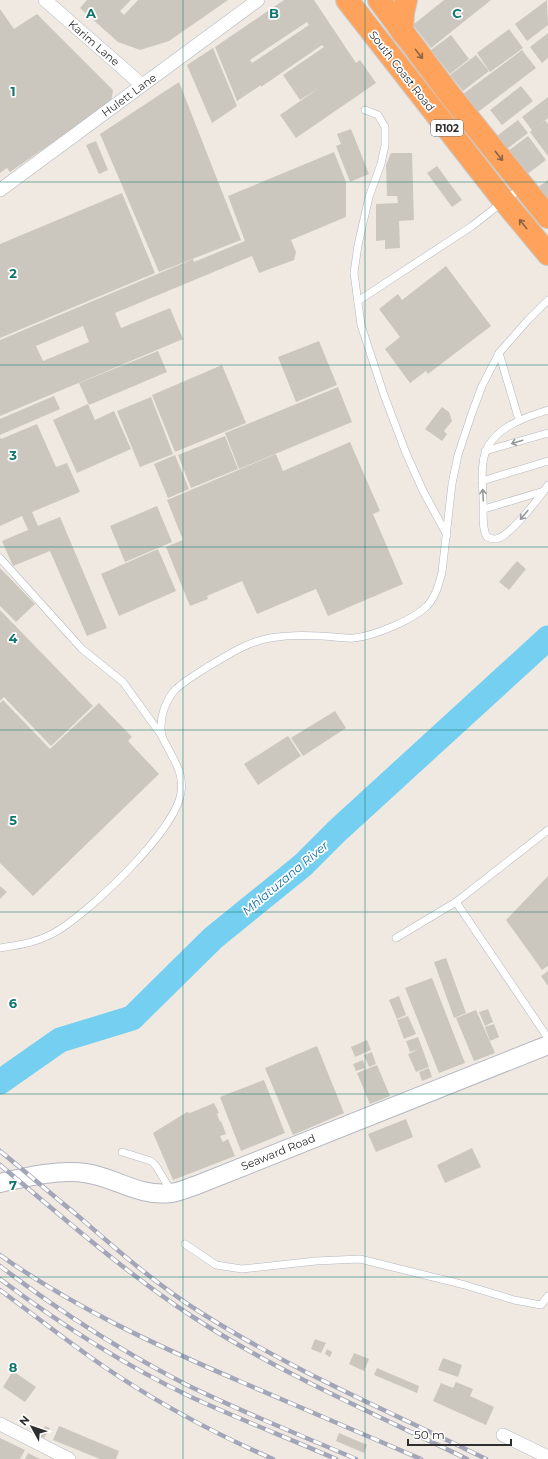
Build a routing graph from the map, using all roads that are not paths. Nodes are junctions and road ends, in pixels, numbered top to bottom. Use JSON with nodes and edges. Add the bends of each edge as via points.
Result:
{"nodes":[{"id":1,"x":45,"y":0,"type":"edge"},
{"id":2,"x":258,"y":0,"type":"edge"},
{"id":3,"x":379,"y":0,"type":"edge"},
{"id":4,"x":406,"y":0,"type":"edge"},
{"id":5,"x":355,"y":3,"type":"edge"},
{"id":6,"x":402,"y":32,"type":"junction"},
{"id":7,"x":142,"y":85,"type":"junction"},
{"id":8,"x":450,"y":95,"type":"junction"},
{"id":9,"x":364,"y":110,"type":"dead end"},
{"id":10,"x":432,"y":110,"type":"junction"},
{"id":11,"x":472,"y":122,"type":"junction"},
{"id":12,"x":455,"y":137,"type":"junction"},
{"id":13,"x":524,"y":186,"type":"junction"},
{"id":14,"x":0,"y":190,"type":"edge"},
{"id":15,"x":504,"y":201,"type":"junction"},
{"id":16,"x":548,"y":217,"type":"edge"},
{"id":17,"x":548,"y":254,"type":"edge"},
{"id":18,"x":548,"y":300,"type":"edge"},
{"id":19,"x":358,"y":301,"type":"junction"},
{"id":20,"x":499,"y":353,"type":"junction"},
{"id":21,"x":548,"y":410,"type":"edge"},
{"id":22,"x":519,"y":420,"type":"junction"},
{"id":23,"x":548,"y":433,"type":"edge"},
{"id":24,"x":486,"y":451,"type":"junction"},
{"id":25,"x":548,"y":461,"type":"edge"},
{"id":26,"x":482,"y":481,"type":"junction"},
{"id":27,"x":546,"y":488,"type":"edge"},
{"id":28,"x":484,"y":510,"type":"junction"},
{"id":29,"x":447,"y":535,"type":"junction"},
{"id":30,"x":0,"y":558,"type":"edge"},
{"id":31,"x":162,"y":736,"type":"junction"},
{"id":32,"x":548,"y":830,"type":"edge"},
{"id":33,"x":456,"y":902,"type":"junction"},
{"id":34,"x":396,"y":938,"type":"dead end"},
{"id":35,"x":0,"y":948,"type":"edge"},
{"id":36,"x":548,"y":1038,"type":"edge"},
{"id":37,"x":548,"y":1045,"type":"edge"},
{"id":38,"x":122,"y":1152,"type":"dead end"},
{"id":39,"x":0,"y":1183,"type":"edge"},
{"id":40,"x":172,"y":1193,"type":"junction"},
{"id":41,"x":185,"y":1244,"type":"dead end"},
{"id":42,"x":548,"y":1296,"type":"edge"},
{"id":43,"x":545,"y":1304,"type":"edge"},
{"id":44,"x":0,"y":1424,"type":"edge"},
{"id":45,"x":503,"y":1435,"type":"dead end"},
{"id":46,"x":548,"y":1457,"type":"edge"},
{"id":47,"x":69,"y":1459,"type":"edge"}],
"edges":[{"from":1,"to":7,"type":"street","name":"Karim Lane"},
{"from":2,"to":7,"type":"street","name":"Hulett Lane"},
{"from":3,"to":6,"type":"highway","number":"R102"},
{"from":4,"to":6,"type":"highway"},
{"from":5,"to":10,"type":"highway","name":"South Coast Road","number":"R102"},
{"from":6,"to":8,"type":"highway","number":"R102","one_way":true},
{"from":7,"to":14,"type":"street","name":"Hulett Lane"},
{"from":8,"to":10,"type":"highway"},
{"from":8,"to":11,"type":"highway","number":"R102"},
{"from":9,"to":19,"type":"lane","via":[[378,115],[386,127],[381,164],[369,197],[358,245],[354,273]]},
{"from":10,"to":12,"type":"highway","name":"South Coast Road","number":"R102"},
{"from":11,"to":12,"type":"highway"},
{"from":11,"to":13,"type":"highway","number":"R102","one_way":true},
{"from":12,"to":15,"type":"highway","name":"South Coast Road","number":"R102"},
{"from":13,"to":15,"type":"lane"},
{"from":13,"to":16,"type":"highway","number":"R102"},
{"from":17,"to":15,"type":"highway","name":"South Coast Road","number":"R102","one_way":true},
{"from":15,"to":19,"type":"lane","via":[[472,226]]},
{"from":18,"to":20,"type":"lane"},
{"from":19,"to":29,"type":"lane","via":[[361,325],[406,453]]},
{"from":20,"to":22,"type":"lane"},
{"from":20,"to":29,"type":"lane","via":[[482,386],[458,455]]},
{"from":21,"to":22,"type":"lane"},
{"from":22,"to":24,"type":"lane","via":[[502,430]]},
{"from":23,"to":24,"type":"lane","one_way":true},
{"from":24,"to":26,"type":"lane"},
{"from":25,"to":26,"type":"lane"},
{"from":28,"to":26,"type":"lane","one_way":true},
{"from":27,"to":28,"type":"lane"},
{"from":27,"to":28,"type":"lane","one_way":true,"via":[[517,523],[500,538],[487,536]]},
{"from":29,"to":31,"type":"lane","via":[[439,585],[428,605],[419,612],[389,629],[370,635],[353,638],[290,635],[245,645],[174,690],[161,719]]},
{"from":30,"to":31,"type":"lane","via":[[82,649],[124,682]]},
{"from":31,"to":35,"type":"lane","via":[[180,772],[182,792],[174,814],[162,831],[115,883],[83,912],[53,934],[29,944]]},
{"from":32,"to":33,"type":"lane"},
{"from":33,"to":34,"type":"lane"},
{"from":33,"to":36,"type":"lane"},
{"from":37,"to":40,"type":"street","name":"Seaward Road"},
{"from":38,"to":40,"type":"lane","via":[[151,1161]]},
{"from":39,"to":40,"type":"street","name":"Seaward Road","via":[[35,1175],[85,1173],[142,1192]]},
{"from":41,"to":43,"type":"lane","via":[[216,1265],[242,1269],[360,1259],[514,1300]]},
{"from":42,"to":43,"type":"lane"},
{"from":44,"to":47,"type":"street"},
{"from":45,"to":46,"type":"street"}]}
